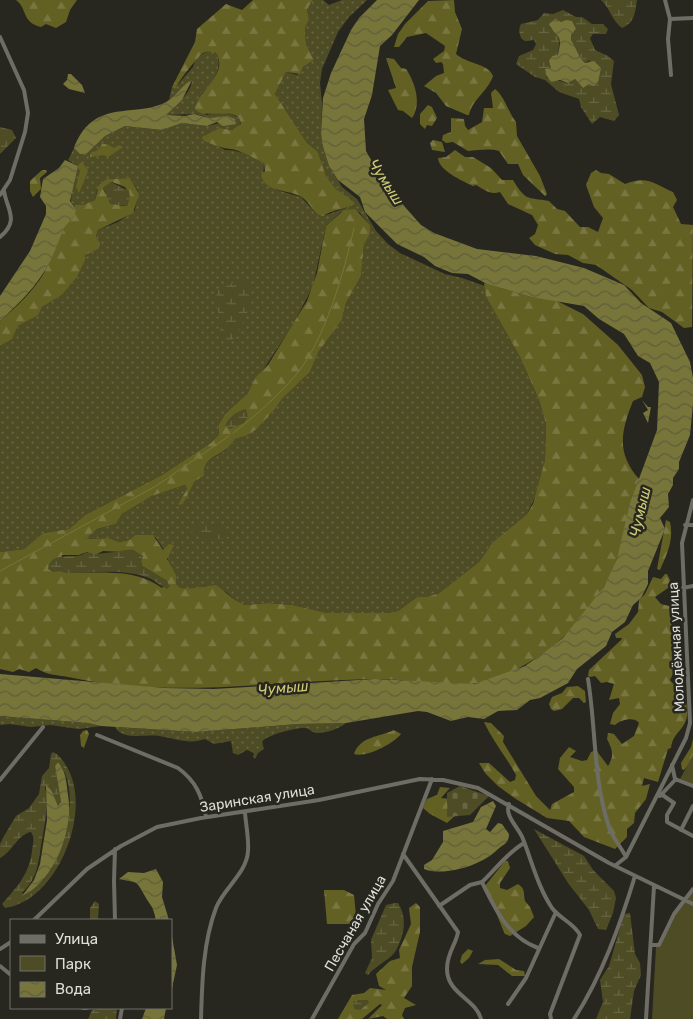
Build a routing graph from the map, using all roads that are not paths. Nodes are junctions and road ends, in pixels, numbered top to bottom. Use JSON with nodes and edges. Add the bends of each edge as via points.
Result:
{"nodes":[{"id":1,"x":665,"y":0,"type":"edge"},
{"id":2,"x":693,"y":18,"type":"edge"},
{"id":3,"x":670,"y":19,"type":"junction"},
{"id":4,"x":0,"y":37,"type":"edge"},
{"id":5,"x":671,"y":75,"type":"dead end"},
{"id":6,"x":4,"y":191,"type":"junction"},
{"id":7,"x":0,"y":195,"type":"edge"},
{"id":8,"x":0,"y":237,"type":"edge"},
{"id":9,"x":693,"y":500,"type":"edge"},
{"id":10,"x":685,"y":525,"type":"junction"},
{"id":11,"x":693,"y":525,"type":"edge"},
{"id":12,"x":693,"y":586,"type":"edge"},
{"id":13,"x":684,"y":588,"type":"junction"},
{"id":14,"x":588,"y":679,"type":"dead end"},
{"id":15,"x":43,"y":727,"type":"dead end"},
{"id":16,"x":691,"y":729,"type":"edge"},
{"id":17,"x":97,"y":735,"type":"dead end"},
{"id":18,"x":672,"y":765,"type":"junction"},
{"id":19,"x":0,"y":779,"type":"edge"},
{"id":20,"x":432,"y":779,"type":"junction"},
{"id":21,"x":676,"y":779,"type":"junction"},
{"id":22,"x":693,"y":786,"type":"edge"},
{"id":23,"x":661,"y":794,"type":"junction"},
{"id":24,"x":655,"y":800,"type":"junction"},
{"id":25,"x":509,"y":804,"type":"junction"},
{"id":26,"x":693,"y":806,"type":"edge"},
{"id":27,"x":245,"y":813,"type":"junction"},
{"id":28,"x":206,"y":817,"type":"junction"},
{"id":29,"x":682,"y":830,"type":"junction"},
{"id":30,"x":693,"y":836,"type":"edge"},
{"id":31,"x":524,"y":843,"type":"junction"},
{"id":32,"x":116,"y":850,"type":"junction"},
{"id":33,"x":403,"y":854,"type":"junction"},
{"id":34,"x":626,"y":856,"type":"junction"},
{"id":35,"x":616,"y":865,"type":"junction"},
{"id":36,"x":635,"y":876,"type":"junction"},
{"id":37,"x":482,"y":882,"type":"junction"},
{"id":38,"x":654,"y":886,"type":"junction"},
{"id":39,"x":693,"y":889,"type":"edge"},
{"id":40,"x":685,"y":900,"type":"junction"},
{"id":41,"x":693,"y":904,"type":"edge"},
{"id":42,"x":439,"y":906,"type":"junction"},
{"id":43,"x":556,"y":912,"type":"junction"},
{"id":44,"x":35,"y":919,"type":"edge"},
{"id":45,"x":115,"y":919,"type":"edge"},
{"id":46,"x":651,"y":945,"type":"junction"},
{"id":47,"x":538,"y":948,"type":"junction"},
{"id":48,"x":0,"y":966,"type":"edge"},
{"id":49,"x":10,"y":974,"type":"edge"},
{"id":50,"x":508,"y":1004,"type":"dead end"},
{"id":51,"x":202,"y":1019,"type":"edge"},
{"id":52,"x":312,"y":1019,"type":"edge"},
{"id":53,"x":481,"y":1019,"type":"edge"},
{"id":54,"x":551,"y":1019,"type":"edge"},
{"id":55,"x":574,"y":1019,"type":"edge"},
{"id":56,"x":646,"y":1019,"type":"edge"}],
"edges":[{"from":1,"to":3,"type":"street"},
{"from":2,"to":3,"type":"street"},
{"from":3,"to":5,"type":"street"},
{"from":4,"to":6,"type":"street","via":[[24,90],[28,113]]},
{"from":6,"to":7,"type":"street"},
{"from":6,"to":8,"type":"street","via":[[11,215],[8,229]]},
{"from":9,"to":10,"type":"street","name":"Молодёжная улица"},
{"from":10,"to":11,"type":"street"},
{"from":10,"to":13,"type":"street","name":"Молодёжная улица","via":[[682,543]]},
{"from":12,"to":13,"type":"street"},
{"from":13,"to":16,"type":"street","name":"Молодёжная улица"},
{"from":14,"to":34,"type":"street","via":[[600,798],[610,829]]},
{"from":15,"to":19,"type":"street"},
{"from":16,"to":18,"type":"street","name":"Молодёжная улица"},
{"from":17,"to":28,"type":"street","via":[[145,753],[186,774],[202,795]]},
{"from":18,"to":21,"type":"street"},
{"from":18,"to":24,"type":"street","name":"Молодёжная улица"},
{"from":20,"to":25,"type":"street","name":"Заринская улица","via":[[478,788]]},
{"from":20,"to":27,"type":"street","name":"Заринская улица","via":[[398,782]]},
{"from":20,"to":33,"type":"street","name":"Песчаная улица"},
{"from":21,"to":22,"type":"street"},
{"from":21,"to":23,"type":"street"},
{"from":23,"to":24,"type":"street"},
{"from":23,"to":29,"type":"street","via":[[674,803],[667,822]]},
{"from":24,"to":34,"type":"street","name":"Молодёжная улица"},
{"from":25,"to":31,"type":"street","via":[[510,818]]},
{"from":25,"to":35,"type":"street","name":"Заринская улица"},
{"from":26,"to":29,"type":"street"},
{"from":27,"to":28,"type":"street","name":"Заринская улица"},
{"from":27,"to":51,"type":"street","via":[[248,853],[241,871],[220,898],[211,922]]},
{"from":28,"to":32,"type":"street","name":"Заринская улица","via":[[157,827]]},
{"from":29,"to":30,"type":"street"},
{"from":31,"to":37,"type":"street","via":[[510,852]]},
{"from":31,"to":43,"type":"street","via":[[536,876]]},
{"from":32,"to":44,"type":"street","name":"Заринская улица","via":[[79,874]]},
{"from":32,"to":45,"type":"street"},
{"from":33,"to":42,"type":"street"},
{"from":33,"to":52,"type":"street","name":"Песчаная улица","via":[[393,881],[365,933],[354,944]]},
{"from":34,"to":35,"type":"street","name":"Молодёжная улица"},
{"from":35,"to":36,"type":"street","name":"Заринская улица"},
{"from":36,"to":38,"type":"street","name":"Заринская улица"},
{"from":36,"to":55,"type":"street","via":[[598,976]]},
{"from":37,"to":42,"type":"street","via":[[470,885]]},
{"from":37,"to":47,"type":"street","via":[[492,906],[504,923],[519,939]]},
{"from":38,"to":40,"type":"street","name":"Заринская улица"},
{"from":38,"to":46,"type":"street"},
{"from":39,"to":40,"type":"street"},
{"from":40,"to":41,"type":"street","name":"Заринская улица"},
{"from":40,"to":46,"type":"street","via":[[674,914],[659,945]]},
{"from":42,"to":53,"type":"street","via":[[458,932],[450,949],[449,979]]},
{"from":43,"to":47,"type":"street"},
{"from":43,"to":54,"type":"street","via":[[580,935],[550,1014]]},
{"from":46,"to":56,"type":"street"},
{"from":47,"to":50,"type":"street","via":[[526,978]]},
{"from":48,"to":49,"type":"street"}]}
